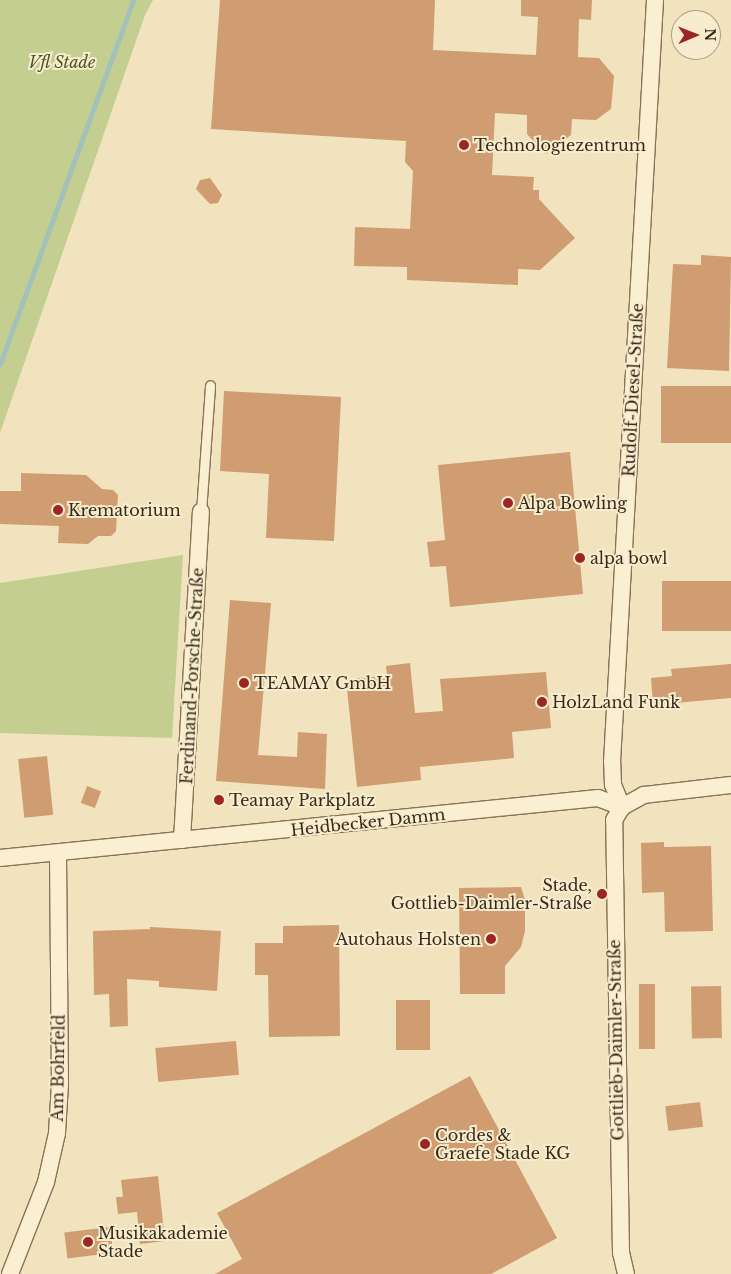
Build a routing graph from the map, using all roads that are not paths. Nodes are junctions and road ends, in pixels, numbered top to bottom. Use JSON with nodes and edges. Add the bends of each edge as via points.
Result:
{"nodes":[{"id":1,"x":655,"y":0,"type":"edge"},
{"id":2,"x":210,"y":385,"type":"dead end"},
{"id":3,"x":201,"y":512,"type":"joint"},
{"id":4,"x":731,"y":785,"type":"edge"},
{"id":5,"x":622,"y":807,"type":"junction"},
{"id":6,"x":182,"y":840,"type":"junction"},
{"id":7,"x":58,"y":853,"type":"junction"},
{"id":8,"x":0,"y":858,"type":"edge"},
{"id":9,"x":10,"y":1274,"type":"edge"},
{"id":10,"x":626,"y":1274,"type":"edge"}],
"edges":[{"from":1,"to":5,"type":"street","name":"Rudolf-Diesel-Straße","via":[[612,762],[613,785]]},
{"from":2,"to":3,"type":"lane"},
{"from":3,"to":6,"type":"street","name":"Ferdinand-Porsche-Straße"},
{"from":4,"to":5,"type":"street","via":[[644,795]]},
{"from":5,"to":6,"type":"street","name":"Heidbecker Damm","via":[[598,798]]},
{"from":5,"to":10,"type":"street","name":"Gottlieb-Daimler-Straße","via":[[614,820],[613,836],[621,1253]]},
{"from":6,"to":7,"type":"street","name":"Heidbecker Damm"},
{"from":7,"to":8,"type":"street","name":"Heidbecker Damm"},
{"from":7,"to":9,"type":"street","name":"Am Bohrfeld","via":[[60,1084],[57,1133],[46,1182]]}]}
